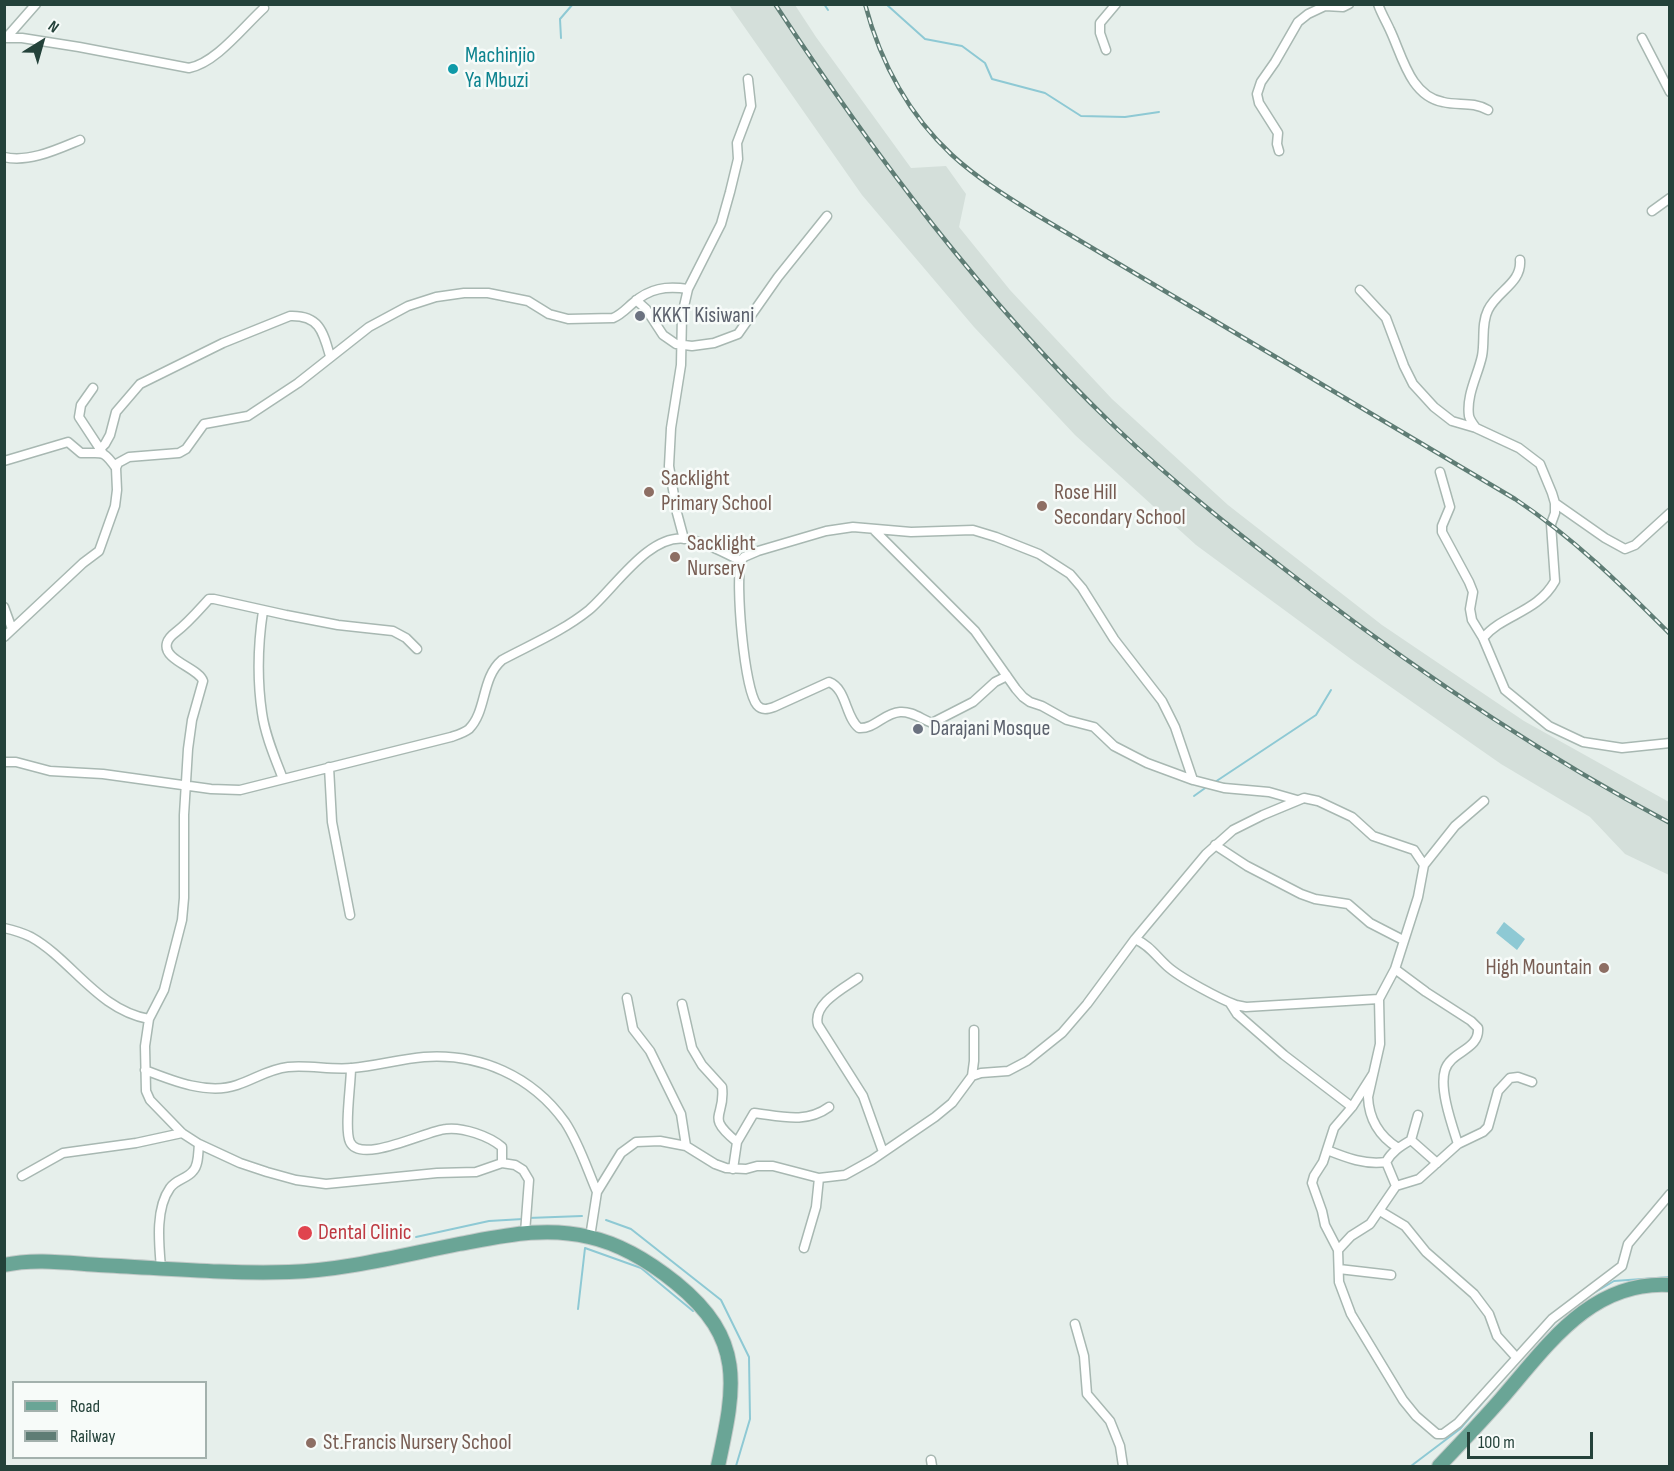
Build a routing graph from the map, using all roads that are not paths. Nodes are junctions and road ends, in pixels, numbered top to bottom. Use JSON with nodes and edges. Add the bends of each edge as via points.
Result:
{"nodes":[{"id":1,"x":36,"y":4,"type":"edge"},
{"id":2,"x":1116,"y":4,"type":"edge"},
{"id":3,"x":1349,"y":4,"type":"edge"},
{"id":4,"x":1378,"y":4,"type":"edge"},
{"id":5,"x":264,"y":8,"type":"dead end"},
{"id":6,"x":6,"y":38,"type":"edge"},
{"id":7,"x":1642,"y":38,"type":"dead end"},
{"id":8,"x":1106,"y":50,"type":"dead end"},
{"id":9,"x":748,"y":79,"type":"dead end"},
{"id":10,"x":1670,"y":92,"type":"edge"},
{"id":11,"x":1488,"y":110,"type":"dead end"},
{"id":12,"x":80,"y":140,"type":"dead end"},
{"id":13,"x":1279,"y":151,"type":"dead end"},
{"id":14,"x":4,"y":157,"type":"edge"},
{"id":15,"x":1670,"y":198,"type":"edge"},
{"id":16,"x":1652,"y":211,"type":"dead end"},
{"id":17,"x":827,"y":216,"type":"dead end"},
{"id":18,"x":1520,"y":260,"type":"dead end"},
{"id":19,"x":688,"y":289,"type":"junction"},
{"id":20,"x":1359,"y":290,"type":"dead end"},
{"id":21,"x":636,"y":300,"type":"junction"},
{"id":22,"x":682,"y":346,"type":"junction"},
{"id":23,"x":330,"y":356,"type":"junction"},
{"id":24,"x":93,"y":388,"type":"dead end"},
{"id":25,"x":1476,"y":428,"type":"junction"},
{"id":26,"x":101,"y":451,"type":"junction"},
{"id":27,"x":4,"y":461,"type":"edge"},
{"id":28,"x":116,"y":468,"type":"junction"},
{"id":29,"x":1440,"y":471,"type":"dead end"},
{"id":30,"x":1555,"y":503,"type":"junction"},
{"id":31,"x":1670,"y":513,"type":"edge"},
{"id":32,"x":873,"y":529,"type":"junction"},
{"id":33,"x":684,"y":539,"type":"junction"},
{"id":34,"x":741,"y":561,"type":"junction"},
{"id":35,"x":4,"y":607,"type":"edge"},
{"id":36,"x":263,"y":611,"type":"junction"},
{"id":37,"x":12,"y":629,"type":"junction"},
{"id":38,"x":4,"y":637,"type":"edge"},
{"id":39,"x":1483,"y":638,"type":"junction"},
{"id":40,"x":417,"y":649,"type":"dead end"},
{"id":41,"x":1007,"y":676,"type":"junction"},
{"id":42,"x":1670,"y":743,"type":"edge"},
{"id":43,"x":4,"y":762,"type":"edge"},
{"id":44,"x":329,"y":767,"type":"junction"},
{"id":45,"x":283,"y":779,"type":"junction"},
{"id":46,"x":1193,"y":780,"type":"junction"},
{"id":47,"x":186,"y":786,"type":"junction"},
{"id":48,"x":1297,"y":800,"type":"junction"},
{"id":49,"x":1484,"y":801,"type":"dead end"},
{"id":50,"x":1215,"y":845,"type":"junction"},
{"id":51,"x":1424,"y":866,"type":"junction"},
{"id":52,"x":350,"y":915,"type":"dead end"},
{"id":53,"x":4,"y":928,"type":"edge"},
{"id":54,"x":1135,"y":939,"type":"junction"},
{"id":55,"x":1403,"y":940,"type":"junction"},
{"id":56,"x":1395,"y":969,"type":"junction"},
{"id":57,"x":858,"y":978,"type":"dead end"},
{"id":58,"x":627,"y":998,"type":"dead end"},
{"id":59,"x":1378,"y":999,"type":"junction"},
{"id":60,"x":1230,"y":1003,"type":"junction"},
{"id":61,"x":682,"y":1004,"type":"dead end"},
{"id":62,"x":149,"y":1019,"type":"junction"},
{"id":63,"x":974,"y":1030,"type":"dead end"},
{"id":64,"x":351,"y":1068,"type":"junction"},
{"id":65,"x":145,"y":1070,"type":"junction"},
{"id":66,"x":1373,"y":1074,"type":"junction"},
{"id":67,"x":972,"y":1077,"type":"junction"},
{"id":68,"x":1532,"y":1082,"type":"dead end"},
{"id":69,"x":829,"y":1107,"type":"dead end"},
{"id":70,"x":1352,"y":1107,"type":"junction"},
{"id":71,"x":1418,"y":1115,"type":"dead end"},
{"id":72,"x":182,"y":1133,"type":"junction"},
{"id":73,"x":1412,"y":1140,"type":"junction"},
{"id":74,"x":737,"y":1142,"type":"junction"},
{"id":75,"x":199,"y":1144,"type":"junction"},
{"id":76,"x":1458,"y":1144,"type":"junction"},
{"id":77,"x":686,"y":1146,"type":"junction"},
{"id":78,"x":1398,"y":1148,"type":"junction"},
{"id":79,"x":1327,"y":1150,"type":"junction"},
{"id":80,"x":883,"y":1152,"type":"junction"},
{"id":81,"x":1386,"y":1162,"type":"junction"},
{"id":82,"x":502,"y":1163,"type":"junction"},
{"id":83,"x":1437,"y":1163,"type":"junction"},
{"id":84,"x":733,"y":1169,"type":"junction"},
{"id":85,"x":22,"y":1176,"type":"dead end"},
{"id":86,"x":819,"y":1178,"type":"junction"},
{"id":87,"x":1395,"y":1186,"type":"junction"},
{"id":88,"x":597,"y":1192,"type":"junction"},
{"id":89,"x":1670,"y":1194,"type":"edge"},
{"id":90,"x":1380,"y":1212,"type":"junction"},
{"id":91,"x":525,"y":1233,"type":"junction"},
{"id":92,"x":590,"y":1237,"type":"junction"},
{"id":93,"x":804,"y":1248,"type":"dead end"},
{"id":94,"x":1338,"y":1250,"type":"junction"},
{"id":95,"x":4,"y":1265,"type":"edge"},
{"id":96,"x":161,"y":1268,"type":"junction"},
{"id":97,"x":1339,"y":1269,"type":"junction"},
{"id":98,"x":1390,"y":1275,"type":"dead end"},
{"id":99,"x":1670,"y":1285,"type":"edge"},
{"id":100,"x":1593,"y":1286,"type":"junction"},
{"id":101,"x":1603,"y":1299,"type":"junction"},
{"id":102,"x":1075,"y":1324,"type":"dead end"},
{"id":103,"x":1516,"y":1357,"type":"junction"},
{"id":104,"x":718,"y":1467,"type":"edge"},
{"id":105,"x":1123,"y":1467,"type":"edge"},
{"id":106,"x":1439,"y":1467,"type":"edge"}],
"edges":[{"from":1,"to":6,"type":"street"},
{"from":2,"to":8,"type":"street","via":[[1100,23]]},
{"from":3,"to":13,"type":"street","via":[[1343,8],[1325,6],[1298,22],[1258,88],[1259,104],[1278,133]]},
{"from":4,"to":11,"type":"street","via":[[1403,63],[1423,92],[1431,99],[1473,103]]},
{"from":5,"to":6,"type":"street","via":[[218,52],[200,66],[189,68]]},
{"from":7,"to":10,"type":"street"},
{"from":9,"to":19,"type":"street","via":[[751,106],[737,143],[738,159],[726,208]]},
{"from":12,"to":14,"type":"street","via":[[18,159]]},
{"from":15,"to":16,"type":"street"},
{"from":17,"to":22,"type":"street","via":[[738,334],[714,344]]},
{"from":18,"to":25,"type":"street","via":[[1517,277],[1486,315],[1483,354],[1470,402],[1469,417]]},
{"from":19,"to":21,"type":"street","via":[[662,287]]},
{"from":19,"to":22,"type":"street","via":[[682,315]]},
{"from":20,"to":25,"type":"street","via":[[1386,318],[1404,366],[1421,394],[1452,421]]},
{"from":21,"to":22,"type":"street","via":[[663,335]]},
{"from":21,"to":23,"type":"street","via":[[613,318],[568,319],[549,314],[528,301],[488,293],[436,297],[382,319]]},
{"from":22,"to":33,"type":"street","via":[[669,466]]},
{"from":23,"to":26,"type":"street","via":[[318,325],[300,316],[290,316],[222,343],[140,384],[116,412]]},
{"from":23,"to":28,"type":"street","via":[[248,416],[204,424],[179,453],[129,457]]},
{"from":24,"to":26,"type":"street","via":[[81,405],[79,417]]},
{"from":25,"to":30,"type":"street","via":[[1519,448],[1539,464]]},
{"from":26,"to":27,"type":"street","via":[[81,453],[64,442]]},
{"from":26,"to":28,"type":"street"},
{"from":28,"to":37,"type":"street","via":[[115,506],[99,551]]},
{"from":29,"to":39,"type":"street","via":[[1450,507],[1442,532],[1473,592],[1470,614]]},
{"from":30,"to":31,"type":"street","via":[[1625,549],[1635,545]]},
{"from":30,"to":39,"type":"street","via":[[1551,524],[1555,581],[1532,606]]},
{"from":32,"to":34,"type":"street","via":[[826,531],[758,551]]},
{"from":32,"to":41,"type":"street","via":[[975,631]]},
{"from":32,"to":46,"type":"street","via":[[973,530],[1039,554],[1070,574],[1162,701]]},
{"from":33,"to":34,"type":"street"},
{"from":33,"to":44,"type":"street","via":[[660,544],[648,552],[578,619],[496,665],[474,723],[467,731]]},
{"from":34,"to":41,"type":"street","via":[[740,604],[747,679],[753,699],[761,709],[829,682],[840,692],[859,728],[868,728],[896,712],[908,712],[932,723],[973,702],[994,682]]},
{"from":35,"to":37,"type":"street"},
{"from":36,"to":40,"type":"street","via":[[393,631]]},
{"from":36,"to":45,"type":"street","via":[[259,647],[262,712]]},
{"from":36,"to":47,"type":"street","via":[[211,598],[167,641],[169,652],[177,661],[203,679],[192,720]]},
{"from":37,"to":38,"type":"street"},
{"from":39,"to":42,"type":"street","via":[[1505,690],[1550,726],[1583,742],[1622,748]]},
{"from":41,"to":46,"type":"street","via":[[1030,702],[1067,720],[1094,727],[1136,759]]},
{"from":43,"to":47,"type":"street"},
{"from":44,"to":45,"type":"street"},
{"from":44,"to":52,"type":"street","via":[[332,822]]},
{"from":45,"to":47,"type":"street","via":[[240,790]]},
{"from":46,"to":48,"type":"street"},
{"from":47,"to":62,"type":"street","via":[[182,920],[164,990]]},
{"from":48,"to":50,"type":"street","via":[[1245,823]]},
{"from":48,"to":51,"type":"street","via":[[1310,799],[1342,811],[1373,836],[1414,850]]},
{"from":49,"to":51,"type":"street","via":[[1455,826]]},
{"from":50,"to":54,"type":"street"},
{"from":50,"to":55,"type":"street","via":[[1301,894],[1348,904],[1370,923]]},
{"from":51,"to":55,"type":"street"},
{"from":53,"to":62,"type":"street","via":[[42,944],[82,981],[123,1010]]},
{"from":54,"to":60,"type":"street","via":[[1149,946],[1178,974]]},
{"from":54,"to":67,"type":"street","via":[[1070,1024],[1045,1047],[1008,1071]]},
{"from":55,"to":56,"type":"street"},
{"from":56,"to":59,"type":"street"},
{"from":56,"to":76,"type":"street","via":[[1478,1028],[1475,1043],[1445,1068],[1443,1080]]},
{"from":57,"to":80,"type":"street","via":[[826,1003],[816,1019],[863,1096]]},
{"from":58,"to":77,"type":"street","via":[[633,1029],[650,1051],[681,1114]]},
{"from":59,"to":60,"type":"street","via":[[1246,1007]]},
{"from":59,"to":66,"type":"street","via":[[1381,1038]]},
{"from":60,"to":70,"type":"street","via":[[1237,1014],[1284,1055]]},
{"from":61,"to":74,"type":"street","via":[[692,1048],[722,1087],[717,1121]]},
{"from":62,"to":65,"type":"street"},
{"from":63,"to":67,"type":"street"},
{"from":64,"to":65,"type":"street","via":[[288,1067],[235,1086],[204,1088],[186,1086]]},
{"from":64,"to":82,"type":"street","via":[[348,1131],[353,1146],[382,1148],[449,1128],[497,1143],[502,1147]]},
{"from":64,"to":88,"type":"street","via":[[447,1056],[499,1067],[534,1088],[566,1124]]},
{"from":65,"to":72,"type":"street","via":[[150,1100]]},
{"from":66,"to":70,"type":"street"},
{"from":66,"to":78,"type":"street","via":[[1368,1106],[1382,1137]]},
{"from":67,"to":80,"type":"street","via":[[952,1103]]},
{"from":68,"to":76,"type":"street","via":[[1510,1078],[1498,1091],[1488,1127]]},
{"from":69,"to":74,"type":"street","via":[[800,1118],[754,1113]]},
{"from":70,"to":79,"type":"street","via":[[1334,1128]]},
{"from":71,"to":73,"type":"street"},
{"from":72,"to":75,"type":"street"},
{"from":72,"to":85,"type":"street","via":[[63,1153]]},
{"from":73,"to":78,"type":"street"},
{"from":73,"to":83,"type":"street"},
{"from":74,"to":84,"type":"street"},
{"from":75,"to":82,"type":"street","via":[[267,1172],[326,1184],[476,1172]]},
{"from":75,"to":96,"type":"street","via":[[193,1172],[174,1184],[161,1212]]},
{"from":76,"to":83,"type":"street"},
{"from":77,"to":84,"type":"street","via":[[715,1164]]},
{"from":77,"to":88,"type":"street","via":[[636,1142],[621,1153]]},
{"from":78,"to":81,"type":"street"},
{"from":79,"to":81,"type":"street","via":[[1358,1162]]},
{"from":79,"to":94,"type":"street","via":[[1312,1183],[1325,1225]]},
{"from":80,"to":86,"type":"street","via":[[845,1175]]},
{"from":81,"to":87,"type":"street"},
{"from":82,"to":91,"type":"street","via":[[519,1167],[529,1180]]},
{"from":83,"to":87,"type":"street","via":[[1419,1179]]},
{"from":84,"to":86,"type":"street","via":[[773,1166]]},
{"from":86,"to":93,"type":"street","via":[[816,1207]]},
{"from":87,"to":90,"type":"street"},
{"from":88,"to":92,"type":"street"},
{"from":89,"to":100,"type":"street","via":[[1628,1244],[1622,1266]]},
{"from":90,"to":94,"type":"street"},
{"from":90,"to":103,"type":"street","via":[[1405,1226],[1426,1252],[1474,1294],[1489,1314],[1497,1336]]},
{"from":91,"to":92,"type":"main road","via":[[543,1231]]},
{"from":91,"to":96,"type":"main road","via":[[301,1271]]},
{"from":92,"to":104,"type":"main road","via":[[617,1245],[649,1263],[693,1297],[721,1334],[732,1377]]},
{"from":94,"to":97,"type":"street"},
{"from":95,"to":96,"type":"main road","via":[[73,1263]]},
{"from":97,"to":98,"type":"street"},
{"from":97,"to":103,"type":"street","via":[[1343,1296],[1360,1332],[1403,1400],[1437,1434],[1458,1423]]},
{"from":99,"to":101,"type":"main road","via":[[1646,1286]]},
{"from":100,"to":101,"type":"street"},
{"from":100,"to":103,"type":"street","via":[[1552,1319]]},
{"from":101,"to":106,"type":"main road","via":[[1567,1323]]},
{"from":102,"to":105,"type":"street","via":[[1084,1356],[1087,1394],[1110,1420]]}]}
